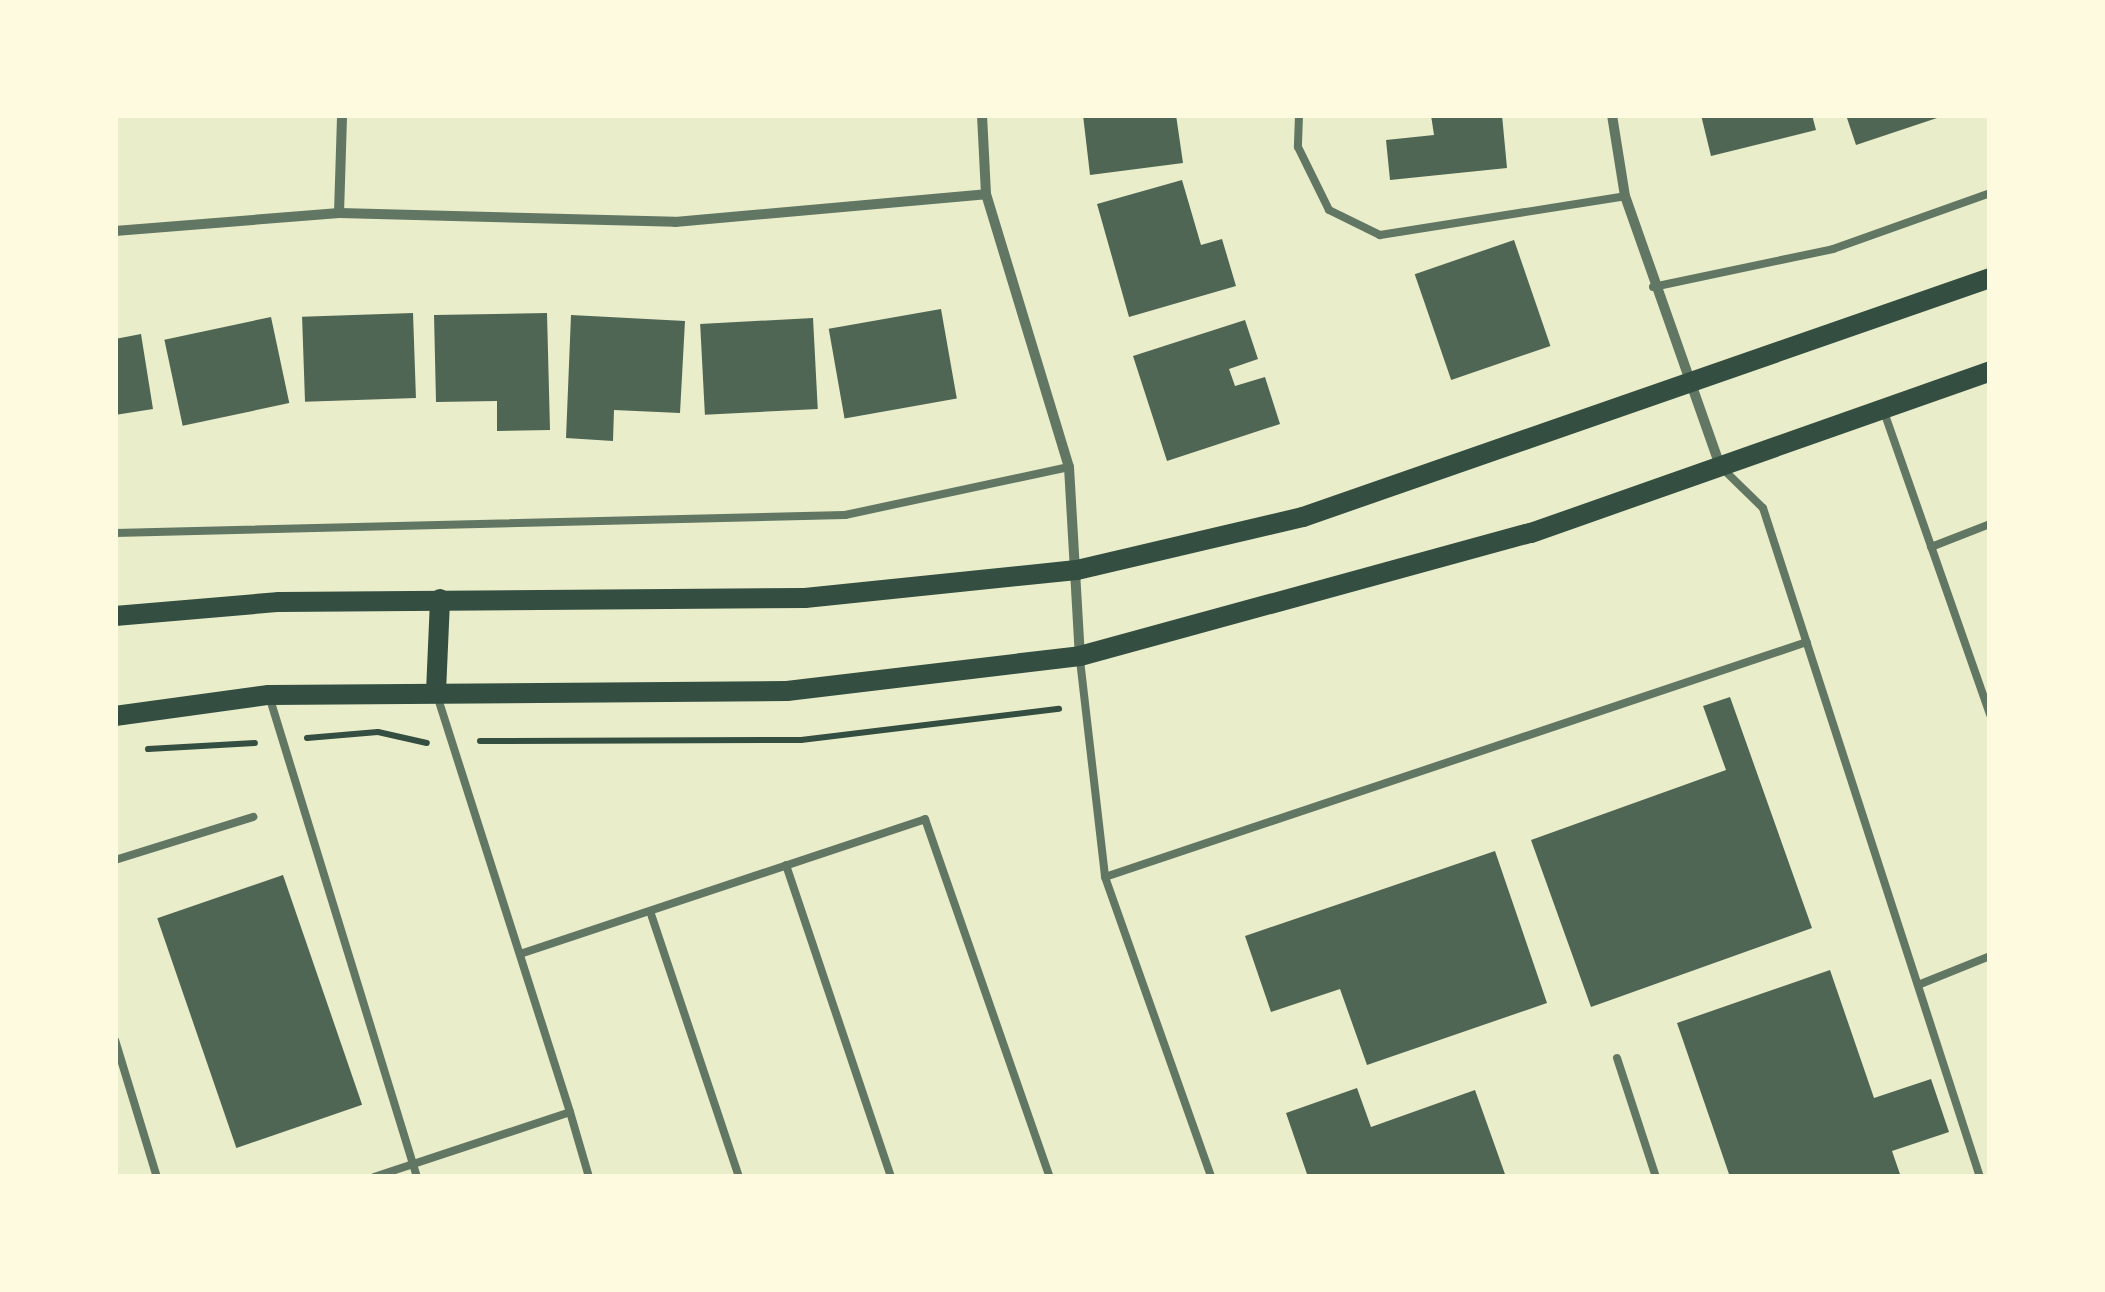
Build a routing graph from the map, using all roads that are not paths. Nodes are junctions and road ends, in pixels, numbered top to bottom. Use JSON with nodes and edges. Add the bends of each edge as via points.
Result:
{"nodes":[{"id":1,"x":342,"y":115,"type":"edge"},
{"id":2,"x":982,"y":115,"type":"edge"},
{"id":3,"x":1299,"y":115,"type":"edge"},
{"id":4,"x":1612,"y":115,"type":"edge"},
{"id":5,"x":1990,"y":193,"type":"edge"},
{"id":6,"x":986,"y":194,"type":"junction"},
{"id":7,"x":1625,"y":196,"type":"junction"},
{"id":8,"x":339,"y":213,"type":"junction"},
{"id":9,"x":115,"y":231,"type":"edge"},
{"id":10,"x":1990,"y":278,"type":"edge"},
{"id":11,"x":1653,"y":287,"type":"junction"},
{"id":12,"x":1990,"y":371,"type":"edge"},
{"id":13,"x":1688,"y":384,"type":"junction"},
{"id":14,"x":1883,"y":409,"type":"junction"},
{"id":15,"x":1720,"y":466,"type":"junction"},
{"id":16,"x":1069,"y":467,"type":"junction"},
{"id":17,"x":1990,"y":524,"type":"edge"},
{"id":18,"x":115,"y":533,"type":"edge"},
{"id":19,"x":1931,"y":547,"type":"junction"},
{"id":20,"x":1078,"y":570,"type":"junction"},
{"id":21,"x":440,"y":599,"type":"junction"},
{"id":22,"x":115,"y":616,"type":"edge"},
{"id":23,"x":1807,"y":642,"type":"junction"},
{"id":24,"x":1080,"y":656,"type":"junction"},
{"id":25,"x":436,"y":692,"type":"junction"},
{"id":26,"x":269,"y":695,"type":"junction"},
{"id":27,"x":1990,"y":715,"type":"edge"},
{"id":28,"x":115,"y":716,"type":"edge"},
{"id":29,"x":253,"y":817,"type":"dead end"},
{"id":30,"x":115,"y":860,"type":"edge"},
{"id":31,"x":786,"y":865,"type":"junction"},
{"id":32,"x":1105,"y":877,"type":"junction"},
{"id":33,"x":650,"y":910,"type":"junction"},
{"id":34,"x":520,"y":954,"type":"junction"},
{"id":35,"x":1990,"y":956,"type":"edge"},
{"id":36,"x":1918,"y":985,"type":"junction"},
{"id":37,"x":115,"y":1040,"type":"edge"},
{"id":38,"x":1616,"y":1058,"type":"dead end"},
{"id":39,"x":570,"y":1112,"type":"junction"},
{"id":40,"x":418,"y":1163,"type":"junction"},
{"id":41,"x":157,"y":1177,"type":"edge"},
{"id":42,"x":374,"y":1177,"type":"edge"},
{"id":43,"x":417,"y":1177,"type":"edge"},
{"id":44,"x":589,"y":1177,"type":"edge"},
{"id":45,"x":739,"y":1177,"type":"edge"},
{"id":46,"x":892,"y":1177,"type":"edge"},
{"id":47,"x":1050,"y":1177,"type":"edge"},
{"id":48,"x":1211,"y":1177,"type":"edge"},
{"id":49,"x":1656,"y":1177,"type":"edge"},
{"id":50,"x":1980,"y":1177,"type":"edge"}],
"edges":[{"from":1,"to":8,"type":"street"},
{"from":2,"to":6,"type":"street"},
{"from":3,"to":7,"type":"lane","via":[[1298,147],[1329,210],[1380,235]]},
{"from":4,"to":7,"type":"street"},
{"from":5,"to":11,"type":"lane","via":[[1833,249]]},
{"from":6,"to":8,"type":"street","via":[[675,222]]},
{"from":6,"to":16,"type":"street"},
{"from":7,"to":11,"type":"street"},
{"from":8,"to":9,"type":"street"},
{"from":10,"to":13,"type":"main road"},
{"from":11,"to":13,"type":"street"},
{"from":12,"to":14,"type":"main road"},
{"from":13,"to":15,"type":"street"},
{"from":13,"to":20,"type":"main road","via":[[1303,517]]},
{"from":14,"to":15,"type":"main road"},
{"from":14,"to":19,"type":"lane"},
{"from":15,"to":23,"type":"lane","via":[[1763,508]]},
{"from":15,"to":24,"type":"main road","via":[[1306,600]]},
{"from":16,"to":18,"type":"lane","via":[[845,515]]},
{"from":16,"to":20,"type":"street"},
{"from":17,"to":19,"type":"lane"},
{"from":19,"to":27,"type":"lane"},
{"from":20,"to":21,"type":"main road","via":[[805,598]]},
{"from":20,"to":24,"type":"street"},
{"from":21,"to":22,"type":"main road"},
{"from":21,"to":25,"type":"main road"},
{"from":23,"to":32,"type":"lane"},
{"from":23,"to":36,"type":"lane"},
{"from":24,"to":25,"type":"main road","via":[[788,692]]},
{"from":24,"to":32,"type":"lane"},
{"from":25,"to":26,"type":"main road"},
{"from":25,"to":34,"type":"lane"},
{"from":26,"to":28,"type":"main road"},
{"from":26,"to":40,"type":"lane"},
{"from":29,"to":30,"type":"lane"},
{"from":31,"to":33,"type":"lane"},
{"from":31,"to":46,"type":"lane"},
{"from":31,"to":47,"type":"lane","via":[[925,819]]},
{"from":32,"to":48,"type":"lane"},
{"from":33,"to":34,"type":"lane"},
{"from":33,"to":45,"type":"lane"},
{"from":34,"to":39,"type":"lane"},
{"from":35,"to":36,"type":"lane"},
{"from":36,"to":50,"type":"lane"},
{"from":37,"to":41,"type":"lane"},
{"from":38,"to":49,"type":"lane"},
{"from":39,"to":40,"type":"lane"},
{"from":39,"to":44,"type":"lane"},
{"from":40,"to":42,"type":"lane"},
{"from":40,"to":43,"type":"lane"}]}
